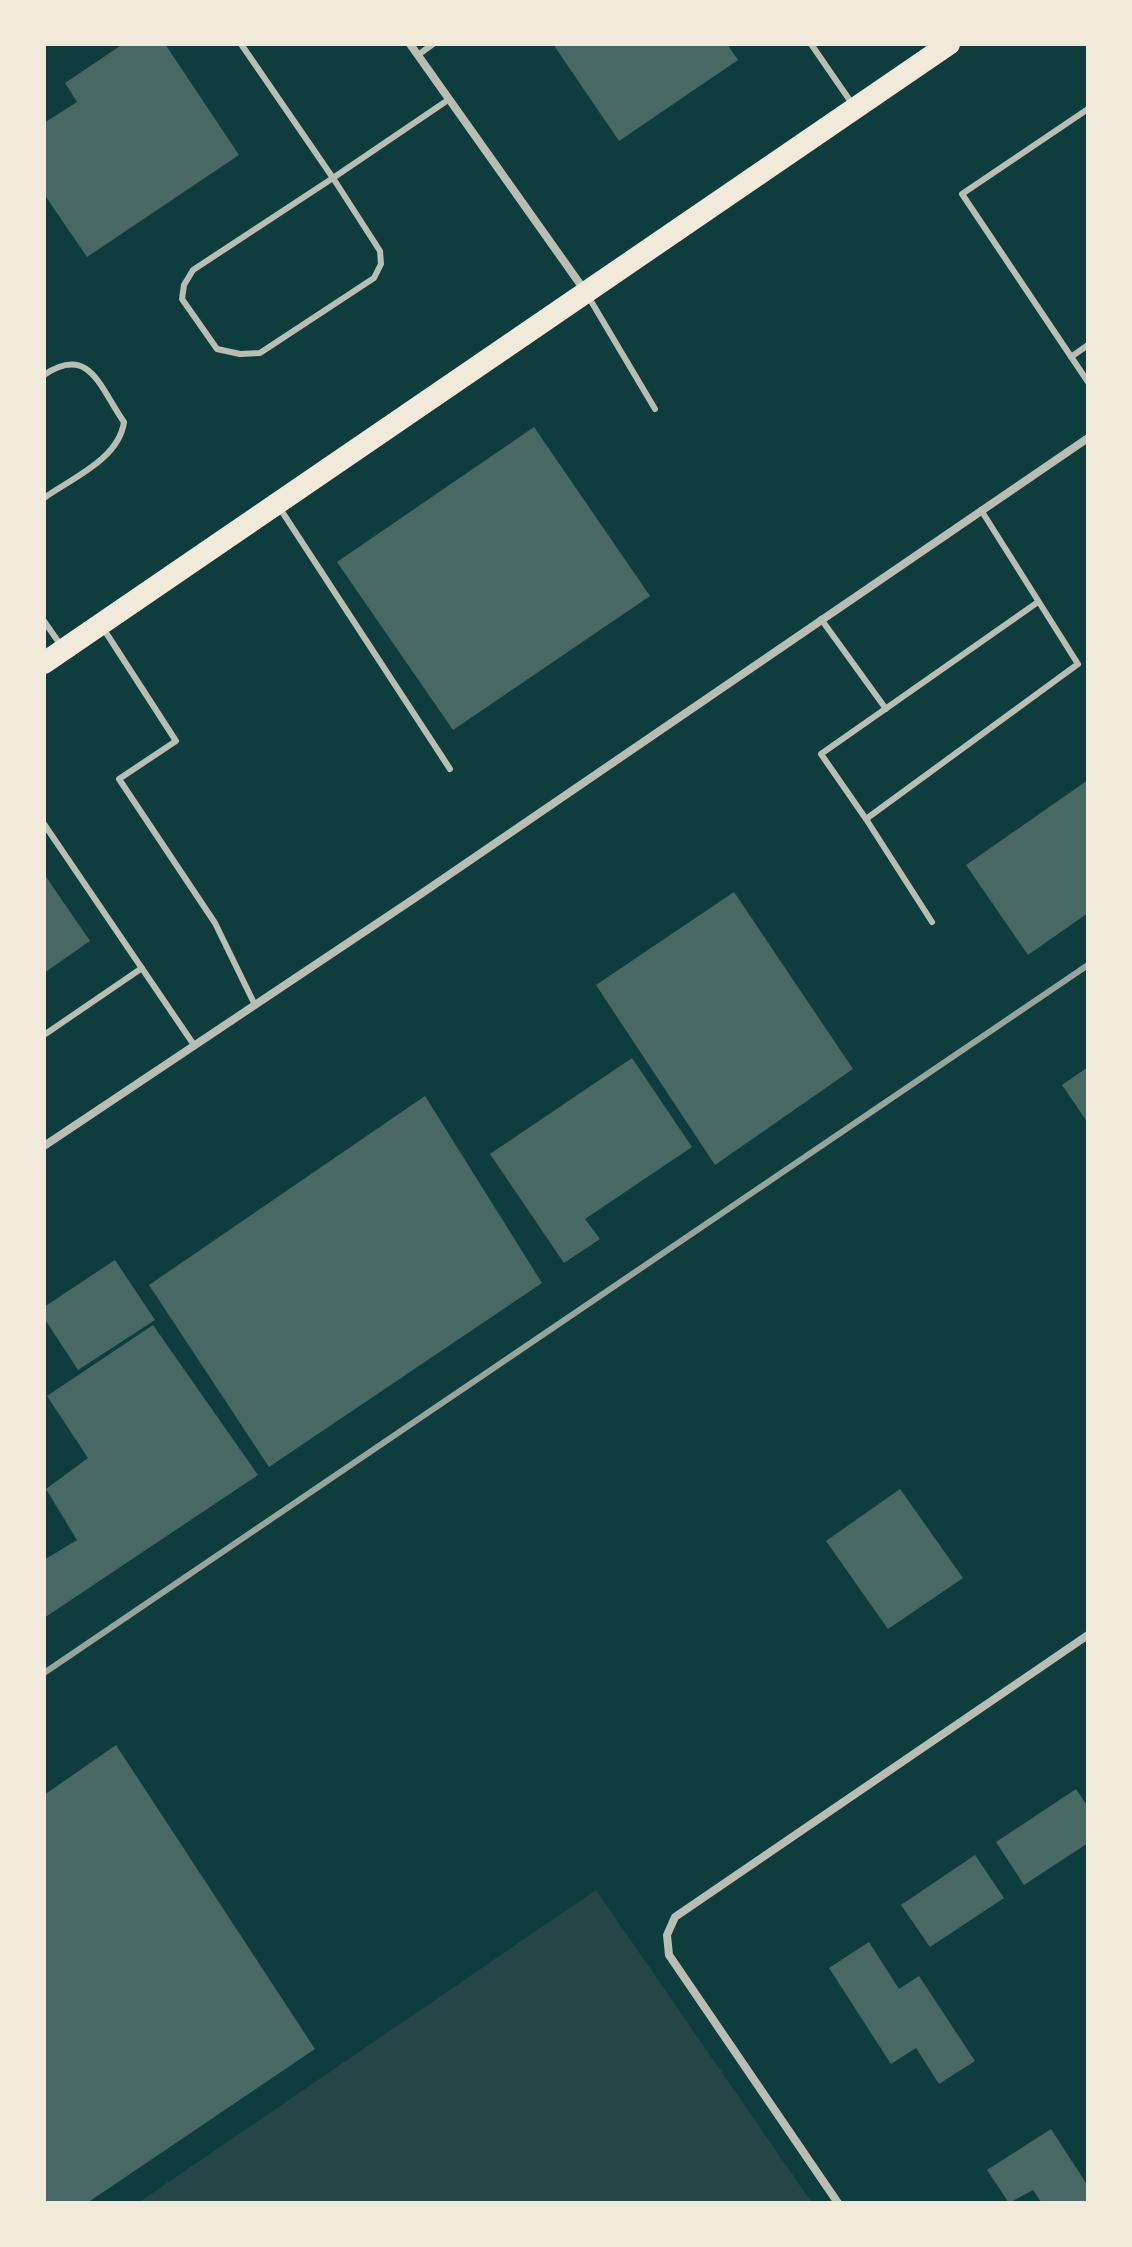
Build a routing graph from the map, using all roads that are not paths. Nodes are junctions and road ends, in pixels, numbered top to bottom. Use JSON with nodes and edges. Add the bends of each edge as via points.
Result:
{"nodes":[{"id":1,"x":241,"y":44,"type":"edge"},
{"id":2,"x":410,"y":44,"type":"edge"},
{"id":3,"x":433,"y":44,"type":"edge"},
{"id":4,"x":811,"y":44,"type":"edge"},
{"id":5,"x":949,"y":44,"type":"edge"},
{"id":6,"x":418,"y":55,"type":"junction"},
{"id":7,"x":448,"y":100,"type":"junction"},
{"id":8,"x":855,"y":108,"type":"junction"},
{"id":9,"x":1088,"y":109,"type":"edge"},
{"id":10,"x":333,"y":178,"type":"junction"},
{"id":11,"x":586,"y":293,"type":"junction"},
{"id":12,"x":1088,"y":345,"type":"edge"},
{"id":13,"x":1071,"y":357,"type":"junction"},
{"id":14,"x":44,"y":375,"type":"edge"},
{"id":15,"x":1088,"y":382,"type":"edge"},
{"id":16,"x":655,"y":409,"type":"dead end"},
{"id":17,"x":1088,"y":438,"type":"edge"},
{"id":18,"x":44,"y":498,"type":"edge"},
{"id":19,"x":277,"y":505,"type":"junction"},
{"id":20,"x":981,"y":510,"type":"junction"},
{"id":21,"x":1038,"y":602,"type":"junction"},
{"id":22,"x":821,"y":619,"type":"junction"},
{"id":23,"x":44,"y":621,"type":"edge"},
{"id":24,"x":101,"y":625,"type":"junction"},
{"id":25,"x":64,"y":650,"type":"junction"},
{"id":26,"x":44,"y":663,"type":"edge"},
{"id":27,"x":886,"y":709,"type":"junction"},
{"id":28,"x":450,"y":769,"type":"dead end"},
{"id":29,"x":866,"y":819,"type":"junction"},
{"id":30,"x":44,"y":824,"type":"edge"},
{"id":31,"x":932,"y":922,"type":"dead end"},
{"id":32,"x":142,"y":968,"type":"junction"},
{"id":33,"x":254,"y":1003,"type":"junction"},
{"id":34,"x":44,"y":1035,"type":"edge"},
{"id":35,"x":194,"y":1045,"type":"junction"},
{"id":36,"x":44,"y":1146,"type":"edge"},
{"id":37,"x":1088,"y":1635,"type":"edge"},
{"id":38,"x":838,"y":2203,"type":"edge"}],
"edges":[{"from":1,"to":10,"type":"lane"},
{"from":2,"to":6,"type":"street"},
{"from":3,"to":6,"type":"lane"},
{"from":4,"to":8,"type":"lane"},
{"from":5,"to":8,"type":"highway"},
{"from":6,"to":7,"type":"street"},
{"from":7,"to":10,"type":"lane"},
{"from":7,"to":11,"type":"street"},
{"from":8,"to":11,"type":"highway"},
{"from":9,"to":13,"type":"lane","via":[[962,194]]},
{"from":10,"to":10,"type":"lane","via":[[193,270],[182,299],[217,349],[260,353],[374,278],[380,251]]},
{"from":11,"to":16,"type":"lane"},
{"from":11,"to":19,"type":"highway"},
{"from":12,"to":13,"type":"lane"},
{"from":13,"to":15,"type":"lane"},
{"from":14,"to":18,"type":"lane","via":[[61,363],[75,361],[87,368],[124,422],[113,450]]},
{"from":17,"to":20,"type":"street"},
{"from":19,"to":24,"type":"highway"},
{"from":19,"to":28,"type":"lane"},
{"from":20,"to":21,"type":"lane"},
{"from":20,"to":22,"type":"street"},
{"from":21,"to":27,"type":"lane"},
{"from":21,"to":29,"type":"lane","via":[[1078,664]]},
{"from":22,"to":27,"type":"lane"},
{"from":22,"to":33,"type":"street"},
{"from":23,"to":25,"type":"lane"},
{"from":24,"to":25,"type":"highway"},
{"from":24,"to":33,"type":"lane","via":[[176,741],[119,779],[215,923]]},
{"from":25,"to":26,"type":"highway"},
{"from":27,"to":29,"type":"lane","via":[[821,754]]},
{"from":29,"to":31,"type":"lane"},
{"from":30,"to":32,"type":"lane"},
{"from":32,"to":34,"type":"lane"},
{"from":32,"to":35,"type":"lane"},
{"from":33,"to":35,"type":"street"},
{"from":35,"to":36,"type":"street"},
{"from":37,"to":38,"type":"street","via":[[675,1917],[667,1935],[669,1955]]}]}
